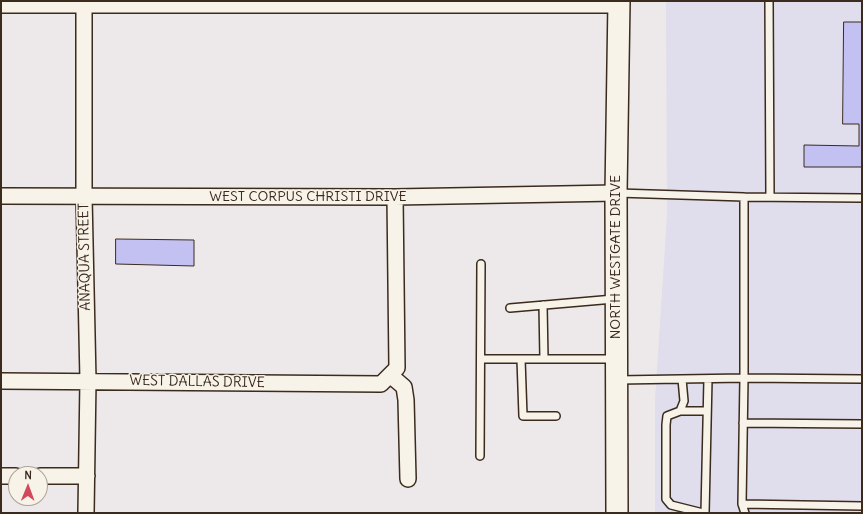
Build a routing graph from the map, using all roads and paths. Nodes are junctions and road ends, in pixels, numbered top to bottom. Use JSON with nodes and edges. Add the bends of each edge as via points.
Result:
{"nodes":[{"id":1,"x":769,"y":1,"type":"edge"},
{"id":2,"x":84,"y":3,"type":"edge"},
{"id":3,"x":619,"y":3,"type":"edge"},
{"id":4,"x":1,"y":5,"type":"edge"},
{"id":5,"x":616,"y":193,"type":"junction"},
{"id":6,"x":1,"y":196,"type":"edge"},
{"id":7,"x":84,"y":197,"type":"junction"},
{"id":8,"x":395,"y":197,"type":"junction"},
{"id":9,"x":744,"y":197,"type":"junction"},
{"id":10,"x":770,"y":197,"type":"junction"},
{"id":11,"x":862,"y":198,"type":"edge"},
{"id":12,"x":481,"y":264,"type":"dead end"},
{"id":13,"x":616,"y":299,"type":"junction"},
{"id":14,"x":543,"y":305,"type":"junction"},
{"id":15,"x":510,"y":308,"type":"dead end"},
{"id":16,"x":481,"y":359,"type":"junction"},
{"id":17,"x":521,"y":359,"type":"junction"},
{"id":18,"x":544,"y":359,"type":"junction"},
{"id":19,"x":617,"y":359,"type":"junction"},
{"id":20,"x":390,"y":375,"type":"junction"},
{"id":21,"x":744,"y":378,"type":"junction"},
{"id":22,"x":862,"y":378,"type":"edge"},
{"id":23,"x":682,"y":379,"type":"junction"},
{"id":24,"x":708,"y":379,"type":"junction"},
{"id":25,"x":1,"y":380,"type":"edge"},
{"id":26,"x":88,"y":380,"type":"junction"},
{"id":27,"x":617,"y":380,"type":"junction"},
{"id":28,"x":680,"y":412,"type":"junction"},
{"id":29,"x":707,"y":412,"type":"junction"},
{"id":30,"x":556,"y":416,"type":"dead end"},
{"id":31,"x":743,"y":423,"type":"junction"},
{"id":32,"x":862,"y":424,"type":"edge"},
{"id":33,"x":480,"y":456,"type":"dead end"},
{"id":34,"x":48,"y":476,"type":"edge"},
{"id":35,"x":86,"y":476,"type":"junction"},
{"id":36,"x":408,"y":479,"type":"dead end"},
{"id":37,"x":742,"y":504,"type":"junction"},
{"id":38,"x":862,"y":506,"type":"edge"},
{"id":39,"x":86,"y":513,"type":"edge"},
{"id":40,"x":617,"y":513,"type":"edge"},
{"id":41,"x":704,"y":513,"type":"edge"},
{"id":42,"x":745,"y":513,"type":"edge"}],
"edges":[{"from":1,"to":10,"type":"lane"},
{"from":2,"to":3,"type":"street"},
{"from":2,"to":4,"type":"street"},
{"from":2,"to":7,"type":"street","name":"ANAQUA STREET"},
{"from":3,"to":5,"type":"street","name":"NORTH WESTGATE DRIVE"},
{"from":5,"to":8,"type":"street","name":"WEST CORPUS CHRISTI DRIVE"},
{"from":5,"to":9,"type":"lane"},
{"from":5,"to":13,"type":"street","name":"NORTH WESTGATE DRIVE"},
{"from":6,"to":7,"type":"street","name":"WEST CORPUS CHRISTI DRIVE"},
{"from":7,"to":8,"type":"street","name":"WEST CORPUS CHRISTI DRIVE"},
{"from":7,"to":26,"type":"street","name":"ANAQUA STREET"},
{"from":8,"to":20,"type":"street","via":[[397,368]]},
{"from":9,"to":10,"type":"lane"},
{"from":9,"to":21,"type":"lane"},
{"from":10,"to":11,"type":"lane"},
{"from":12,"to":16,"type":"lane"},
{"from":13,"to":14,"type":"lane"},
{"from":13,"to":19,"type":"street","name":"NORTH WESTGATE DRIVE"},
{"from":14,"to":15,"type":"lane"},
{"from":14,"to":18,"type":"lane"},
{"from":16,"to":17,"type":"lane"},
{"from":16,"to":33,"type":"lane"},
{"from":17,"to":18,"type":"lane"},
{"from":17,"to":30,"type":"lane","via":[[522,416]]},
{"from":18,"to":19,"type":"lane"},
{"from":19,"to":27,"type":"street","name":"NORTH WESTGATE DRIVE"},
{"from":20,"to":26,"type":"street","name":"WEST DALLAS DRIVE","via":[[381,384]]},
{"from":20,"to":36,"type":"street","via":[[404,387]]},
{"from":21,"to":22,"type":"lane"},
{"from":21,"to":24,"type":"lane"},
{"from":21,"to":31,"type":"lane"},
{"from":23,"to":24,"type":"lane"},
{"from":23,"to":27,"type":"lane"},
{"from":23,"to":28,"type":"lane","via":[[684,401]]},
{"from":24,"to":29,"type":"lane"},
{"from":25,"to":26,"type":"street","name":"WEST DALLAS DRIVE"},
{"from":26,"to":35,"type":"street","name":"ANAQUA STREET"},
{"from":27,"to":40,"type":"street","name":"NORTH WESTGATE DRIVE"},
{"from":28,"to":29,"type":"lane"},
{"from":28,"to":41,"type":"lane","via":[[667,416],[666,499],[671,505]]},
{"from":29,"to":41,"type":"lane"},
{"from":31,"to":32,"type":"lane"},
{"from":31,"to":37,"type":"lane"},
{"from":34,"to":35,"type":"street"},
{"from":35,"to":39,"type":"street","name":"ANAQUA STREET"},
{"from":37,"to":38,"type":"lane"},
{"from":37,"to":42,"type":"lane"}]}
